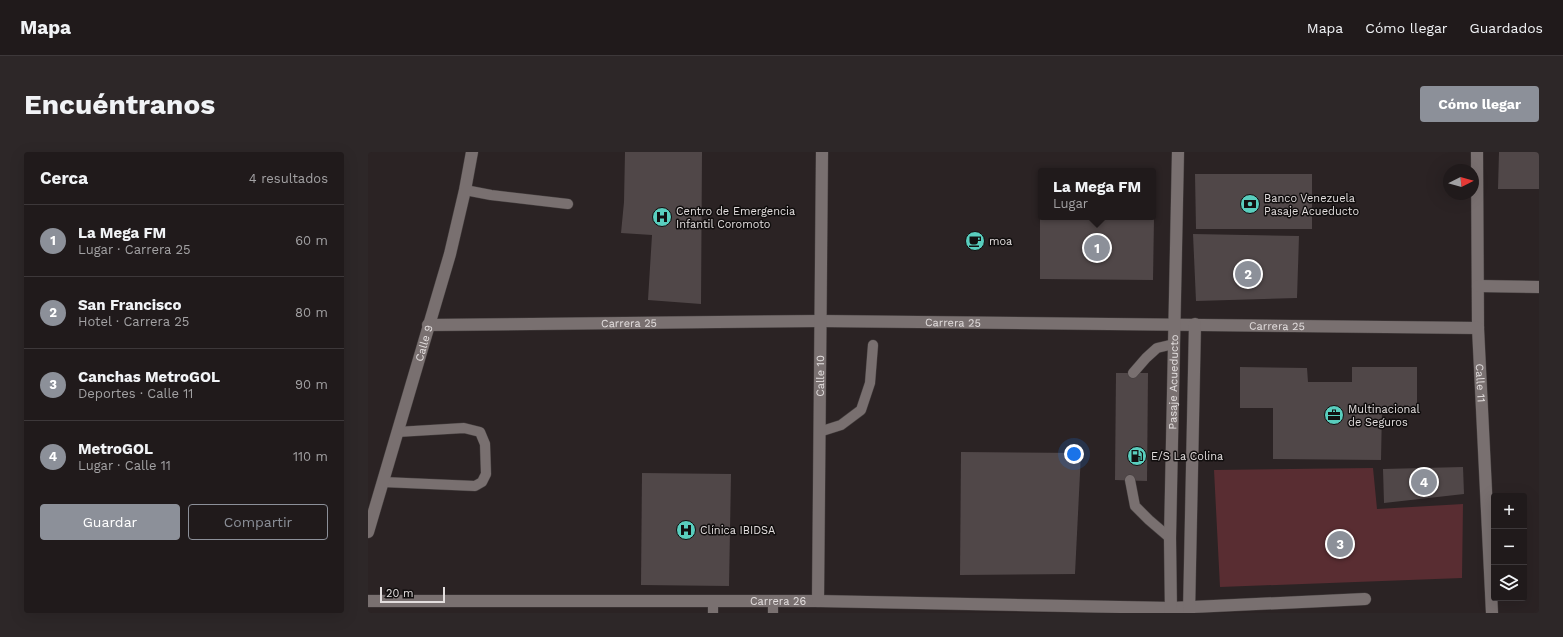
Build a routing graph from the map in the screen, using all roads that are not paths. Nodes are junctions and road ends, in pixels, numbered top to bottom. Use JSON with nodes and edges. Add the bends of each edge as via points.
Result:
{"nodes":[{"id":1,"x":472,"y":152,"type":"edge"},
{"id":2,"x":822,"y":152,"type":"edge"},
{"id":3,"x":1178,"y":152,"type":"edge"},
{"id":4,"x":1477,"y":152,"type":"edge"},
{"id":5,"x":465,"y":190,"type":"junction"},
{"id":6,"x":568,"y":204,"type":"dead end"},
{"id":7,"x":1478,"y":286,"type":"junction"},
{"id":8,"x":1539,"y":287,"type":"edge"},
{"id":9,"x":820,"y":321,"type":"junction"},
{"id":10,"x":1175,"y":324,"type":"junction"},
{"id":11,"x":1196,"y":324,"type":"junction"},
{"id":12,"x":428,"y":325,"type":"junction"},
{"id":13,"x":1478,"y":328,"type":"junction"},
{"id":14,"x":1174,"y":344,"type":"junction"},
{"id":15,"x":873,"y":345,"type":"dead end"},
{"id":16,"x":1133,"y":373,"type":"dead end"},
{"id":17,"x":397,"y":432,"type":"junction"},
{"id":18,"x":819,"y":432,"type":"junction"},
{"id":19,"x":1130,"y":480,"type":"dead end"},
{"id":20,"x":383,"y":482,"type":"junction"},
{"id":21,"x":368,"y":532,"type":"edge"},
{"id":22,"x":1170,"y":538,"type":"junction"},
{"id":23,"x":1365,"y":599,"type":"dead end"},
{"id":24,"x":368,"y":601,"type":"edge"},
{"id":25,"x":773,"y":601,"type":"junction"},
{"id":26,"x":818,"y":601,"type":"junction"},
{"id":27,"x":713,"y":607,"type":"edge"},
{"id":28,"x":1171,"y":610,"type":"edge"},
{"id":29,"x":1188,"y":610,"type":"edge"},
{"id":30,"x":773,"y":613,"type":"edge"},
{"id":31,"x":1492,"y":613,"type":"edge"}],
"edges":[{"from":1,"to":5,"type":"street","name":"Calle 9"},
{"from":2,"to":9,"type":"street","name":"Calle 10"},
{"from":3,"to":10,"type":"street","name":"Pasaje Acueducto"},
{"from":4,"to":7,"type":"street","name":"Calle 11"},
{"from":5,"to":6,"type":"lane"},
{"from":5,"to":12,"type":"street","name":"Calle 9","via":[[450,254]]},
{"from":7,"to":8,"type":"street"},
{"from":7,"to":13,"type":"street","name":"Calle 11"},
{"from":9,"to":10,"type":"street","name":"Carrera 25"},
{"from":9,"to":12,"type":"street","name":"Carrera 25"},
{"from":9,"to":18,"type":"street","name":"Calle 10"},
{"from":10,"to":11,"type":"street","name":"Carrera 25"},
{"from":10,"to":14,"type":"street","name":"Pasaje Acueducto"},
{"from":11,"to":13,"type":"street","name":"Carrera 25"},
{"from":11,"to":29,"type":"street"},
{"from":12,"to":17,"type":"street","name":"Calle 9"},
{"from":13,"to":31,"type":"street","name":"Calle 11"},
{"from":14,"to":16,"type":"lane","via":[[1157,348]]},
{"from":14,"to":22,"type":"street","name":"Pasaje Acueducto"},
{"from":15,"to":18,"type":"lane","via":[[870,383],[861,410],[841,425]]},
{"from":17,"to":20,"type":"street","name":"Calle 9"},
{"from":17,"to":20,"type":"lane","via":[[464,428],[480,432],[485,444],[486,474],[482,482],[475,486]]},
{"from":18,"to":26,"type":"street","name":"Calle 10"},
{"from":19,"to":22,"type":"lane","via":[[1135,506]]},
{"from":20,"to":21,"type":"street","name":"Calle 9"},
{"from":22,"to":28,"type":"street","name":"Pasaje Acueducto"},
{"from":23,"to":29,"type":"street","name":"Carrera 26"},
{"from":24,"to":27,"type":"street","name":"Carrera 26"},
{"from":25,"to":26,"type":"street","name":"Carrera 26"},
{"from":25,"to":27,"type":"street","name":"Carrera 26"},
{"from":25,"to":30,"type":"lane"},
{"from":26,"to":28,"type":"street","name":"Carrera 26"},
{"from":28,"to":29,"type":"street","name":"Carrera 26"}]}
